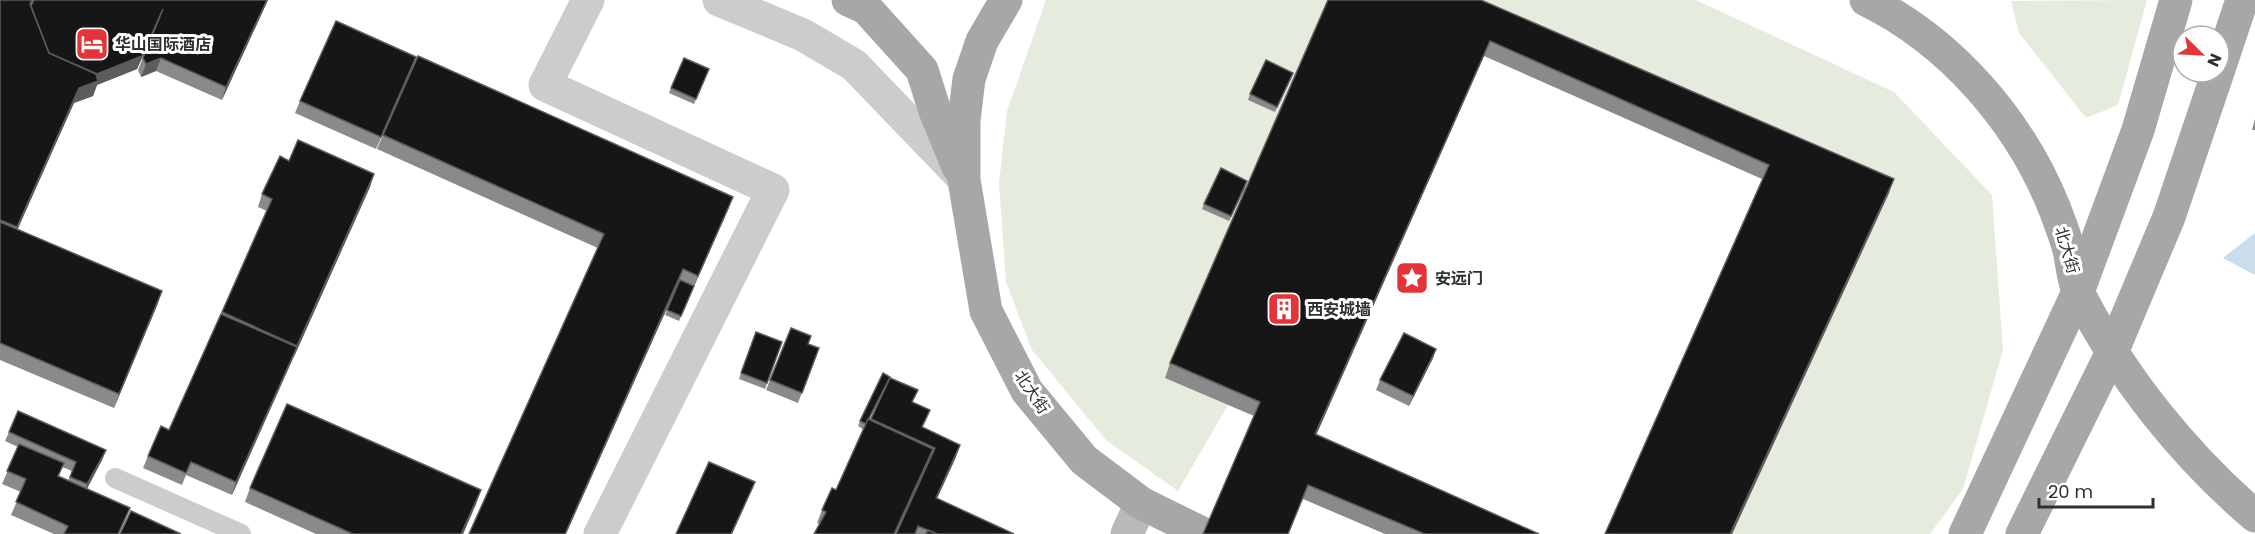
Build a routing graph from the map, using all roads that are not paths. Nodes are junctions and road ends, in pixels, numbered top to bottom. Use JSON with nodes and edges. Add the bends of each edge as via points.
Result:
{"nodes":[{"id":1,"x":588,"y":0,"type":"edge"},
{"id":2,"x":719,"y":0,"type":"edge"},
{"id":3,"x":848,"y":0,"type":"edge"},
{"id":4,"x":1006,"y":0,"type":"edge"},
{"id":5,"x":1866,"y":0,"type":"edge"},
{"id":6,"x":2176,"y":0,"type":"edge"},
{"id":7,"x":2242,"y":0,"type":"edge"},
{"id":8,"x":2231,"y":33,"type":"edge"},
{"id":9,"x":2214,"y":84,"type":"edge"},
{"id":10,"x":964,"y":180,"type":"junction"},
{"id":11,"x":2078,"y":292,"type":"junction"},
{"id":12,"x":2113,"y":350,"type":"junction"},
{"id":13,"x":115,"y":478,"type":"dead end"},
{"id":14,"x":1141,"y":502,"type":"junction"},
{"id":15,"x":2255,"y":516,"type":"edge"},
{"id":16,"x":241,"y":534,"type":"edge"},
{"id":17,"x":600,"y":534,"type":"edge"},
{"id":18,"x":1127,"y":534,"type":"edge"},
{"id":19,"x":1204,"y":534,"type":"edge"},
{"id":20,"x":1965,"y":534,"type":"edge"},
{"id":21,"x":2022,"y":534,"type":"edge"}],
"edges":[{"from":1,"to":17,"type":"street","via":[[545,85],[773,189]]},
{"from":2,"to":10,"type":"street","via":[[803,35],[854,65]]},
{"from":3,"to":10,"type":"main road","name":"北大街","via":[[866,8],[922,70],[934,111]]},
{"from":4,"to":10,"type":"main road","name":"北大街","via":[[982,41],[969,79],[963,130]]},
{"from":5,"to":11,"type":"main road","name":"北大街","via":[[1918,32],[1953,61],[2012,128],[2054,206]]},
{"from":6,"to":11,"type":"main road","via":[[2138,130]]},
{"from":7,"to":8,"type":"main road"},
{"from":9,"to":12,"type":"main road","via":[[2169,217]]},
{"from":10,"to":14,"type":"main road","name":"北大街","via":[[986,311],[1028,391],[1084,460]]},
{"from":11,"to":12,"type":"main road","name":"北大街"},
{"from":11,"to":20,"type":"main road"},
{"from":12,"to":15,"type":"main road","name":"北大街","via":[[2167,428],[2211,478]]},
{"from":12,"to":21,"type":"main road"},
{"from":13,"to":16,"type":"lane"},
{"from":14,"to":18,"type":"street"},
{"from":14,"to":19,"type":"main road","name":"北大街"}]}
